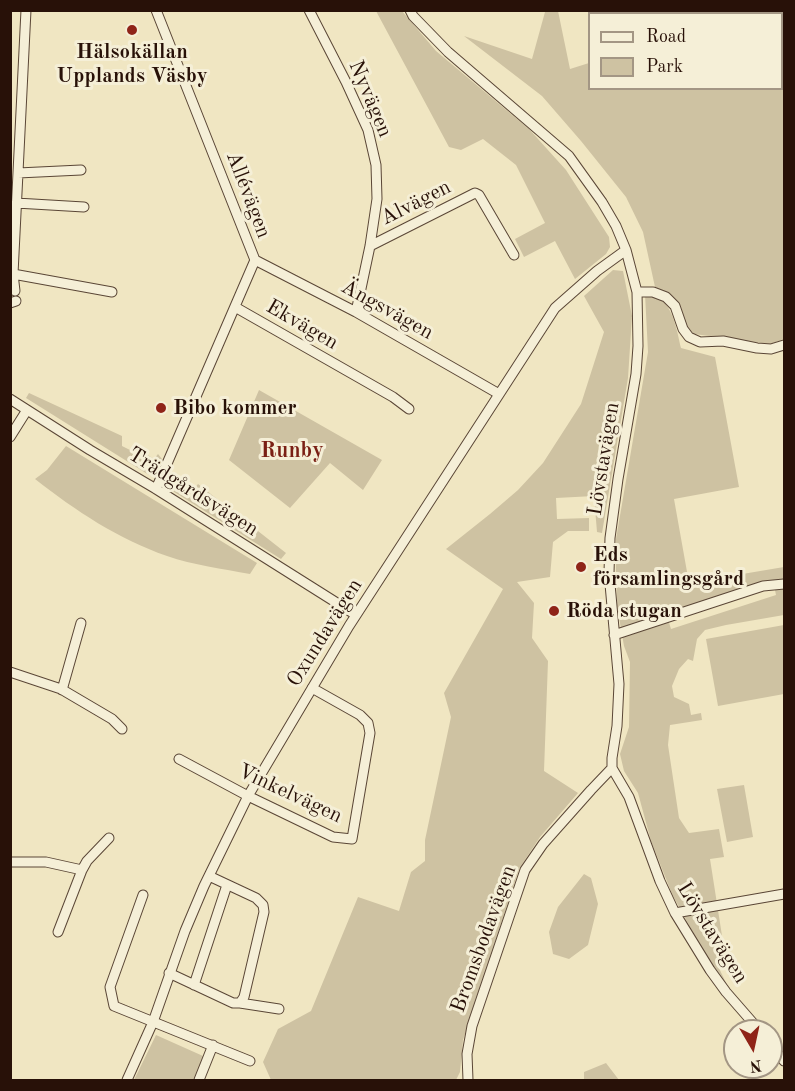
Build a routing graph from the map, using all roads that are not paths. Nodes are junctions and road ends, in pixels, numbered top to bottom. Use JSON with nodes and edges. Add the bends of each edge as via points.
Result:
{"nodes":[{"id":1,"x":26,"y":10,"type":"edge"},
{"id":2,"x":156,"y":10,"type":"edge"},
{"id":3,"x":309,"y":10,"type":"edge"},
{"id":4,"x":410,"y":10,"type":"edge"},
{"id":5,"x":81,"y":170,"type":"dead end"},
{"id":6,"x":18,"y":174,"type":"junction"},
{"id":7,"x":16,"y":203,"type":"junction"},
{"id":8,"x":84,"y":207,"type":"dead end"},
{"id":9,"x":370,"y":246,"type":"junction"},
{"id":10,"x":626,"y":250,"type":"junction"},
{"id":11,"x":514,"y":255,"type":"dead end"},
{"id":12,"x":255,"y":260,"type":"junction"},
{"id":13,"x":13,"y":274,"type":"junction"},
{"id":14,"x":112,"y":292,"type":"dead end"},
{"id":15,"x":637,"y":292,"type":"junction"},
{"id":16,"x":14,"y":298,"type":"edge"},
{"id":17,"x":235,"y":307,"type":"junction"},
{"id":18,"x":356,"y":312,"type":"junction"},
{"id":19,"x":784,"y":345,"type":"edge"},
{"id":20,"x":499,"y":394,"type":"junction"},
{"id":21,"x":10,"y":399,"type":"edge"},
{"id":22,"x":409,"y":409,"type":"dead end"},
{"id":23,"x":27,"y":410,"type":"junction"},
{"id":24,"x":10,"y":437,"type":"edge"},
{"id":25,"x":156,"y":489,"type":"junction"},
{"id":26,"x":784,"y":584,"type":"edge"},
{"id":27,"x":356,"y":615,"type":"junction"},
{"id":28,"x":81,"y":622,"type":"dead end"},
{"id":29,"x":615,"y":635,"type":"junction"},
{"id":30,"x":10,"y":672,"type":"edge"},
{"id":31,"x":312,"y":688,"type":"junction"},
{"id":32,"x":62,"y":690,"type":"junction"},
{"id":33,"x":122,"y":729,"type":"dead end"},
{"id":34,"x":179,"y":759,"type":"dead end"},
{"id":35,"x":612,"y":768,"type":"junction"},
{"id":36,"x":248,"y":796,"type":"junction"},
{"id":37,"x":109,"y":838,"type":"dead end"},
{"id":38,"x":10,"y":862,"type":"edge"},
{"id":39,"x":82,"y":870,"type":"junction"},
{"id":40,"x":209,"y":876,"type":"junction"},
{"id":41,"x":227,"y":885,"type":"junction"},
{"id":42,"x":784,"y":894,"type":"edge"},
{"id":43,"x":143,"y":896,"type":"dead end"},
{"id":44,"x":675,"y":913,"type":"junction"},
{"id":45,"x":58,"y":932,"type":"dead end"},
{"id":46,"x":169,"y":973,"type":"junction"},
{"id":47,"x":194,"y":985,"type":"junction"},
{"id":48,"x":240,"y":1003,"type":"junction"},
{"id":49,"x":279,"y":1009,"type":"dead end"},
{"id":50,"x":750,"y":1019,"type":"edge"},
{"id":51,"x":153,"y":1022,"type":"junction"},
{"id":52,"x":213,"y":1046,"type":"junction"},
{"id":53,"x":250,"y":1061,"type":"dead end"},
{"id":54,"x":127,"y":1080,"type":"edge"},
{"id":55,"x":199,"y":1080,"type":"edge"},
{"id":56,"x":468,"y":1080,"type":"edge"}],
"edges":[{"from":1,"to":6,"type":"street"},
{"from":2,"to":12,"type":"street","name":"Allévägen"},
{"from":3,"to":9,"type":"street","name":"Nyvägen","via":[[368,130],[378,199]]},
{"from":4,"to":10,"type":"street","name":"Lövstavägen","via":[[448,52],[569,156],[602,202]]},
{"from":5,"to":6,"type":"street"},
{"from":6,"to":7,"type":"street"},
{"from":7,"to":8,"type":"street"},
{"from":7,"to":13,"type":"street"},
{"from":9,"to":11,"type":"street","name":"Alvägen","via":[[476,193]]},
{"from":9,"to":18,"type":"street","name":"Nyvägen"},
{"from":10,"to":15,"type":"street","name":"Lövstavägen"},
{"from":10,"to":20,"type":"street","name":"Oxundavägen","via":[[555,308]]},
{"from":12,"to":17,"type":"street","name":"Allévägen"},
{"from":12,"to":18,"type":"street","name":"Ängsvägen"},
{"from":13,"to":14,"type":"street"},
{"from":13,"to":16,"type":"street"},
{"from":15,"to":19,"type":"street","via":[[666,297],[675,306],[688,337],[700,342],[723,341],[771,349]]},
{"from":15,"to":29,"type":"street","name":"Lövstavägen","via":[[636,374],[610,538]]},
{"from":17,"to":22,"type":"street","name":"Ekvägen"},
{"from":17,"to":25,"type":"street","name":"Allévägen"},
{"from":18,"to":20,"type":"street","name":"Ängsvägen"},
{"from":20,"to":27,"type":"street","name":"Oxundavägen"},
{"from":21,"to":23,"type":"street","name":"Trädgårdsvägen"},
{"from":23,"to":24,"type":"street"},
{"from":23,"to":25,"type":"street","name":"Trädgårdsvägen"},
{"from":25,"to":27,"type":"street","name":"Trädgårdsvägen"},
{"from":26,"to":29,"type":"street","via":[[763,586]]},
{"from":27,"to":31,"type":"street","name":"Oxundavägen"},
{"from":28,"to":32,"type":"street"},
{"from":29,"to":35,"type":"street","name":"Lövstavägen","via":[[619,697]]},
{"from":30,"to":32,"type":"street"},
{"from":31,"to":36,"type":"street","name":"Oxundavägen"},
{"from":31,"to":36,"type":"street","name":"Vinkelvägen","via":[[368,723],[370,733],[352,839],[333,837]]},
{"from":32,"to":33,"type":"street"},
{"from":34,"to":36,"type":"street","name":"Vinkelvägen"},
{"from":35,"to":44,"type":"street","name":"Lövstavägen","via":[[629,797]]},
{"from":35,"to":56,"type":"street","name":"Bromsbodavägen","via":[[543,844],[525,870],[472,1026]]},
{"from":36,"to":40,"type":"street","name":"Oxundavägen"},
{"from":37,"to":39,"type":"street"},
{"from":38,"to":39,"type":"street","via":[[46,862]]},
{"from":39,"to":45,"type":"street"},
{"from":40,"to":41,"type":"street"},
{"from":40,"to":46,"type":"street","name":"Oxundavägen"},
{"from":41,"to":47,"type":"street"},
{"from":41,"to":48,"type":"street","via":[[256,898],[264,912]]},
{"from":42,"to":44,"type":"street"},
{"from":43,"to":51,"type":"street","via":[[110,987],[114,1006]]},
{"from":44,"to":50,"type":"street","name":"Lövstavägen","via":[[710,970]]},
{"from":46,"to":47,"type":"street"},
{"from":46,"to":51,"type":"street","name":"Oxundavägen"},
{"from":47,"to":48,"type":"street"},
{"from":48,"to":49,"type":"street"},
{"from":51,"to":52,"type":"street"},
{"from":51,"to":54,"type":"street","name":"Oxundavägen"},
{"from":52,"to":53,"type":"street"},
{"from":52,"to":55,"type":"street"}]}
